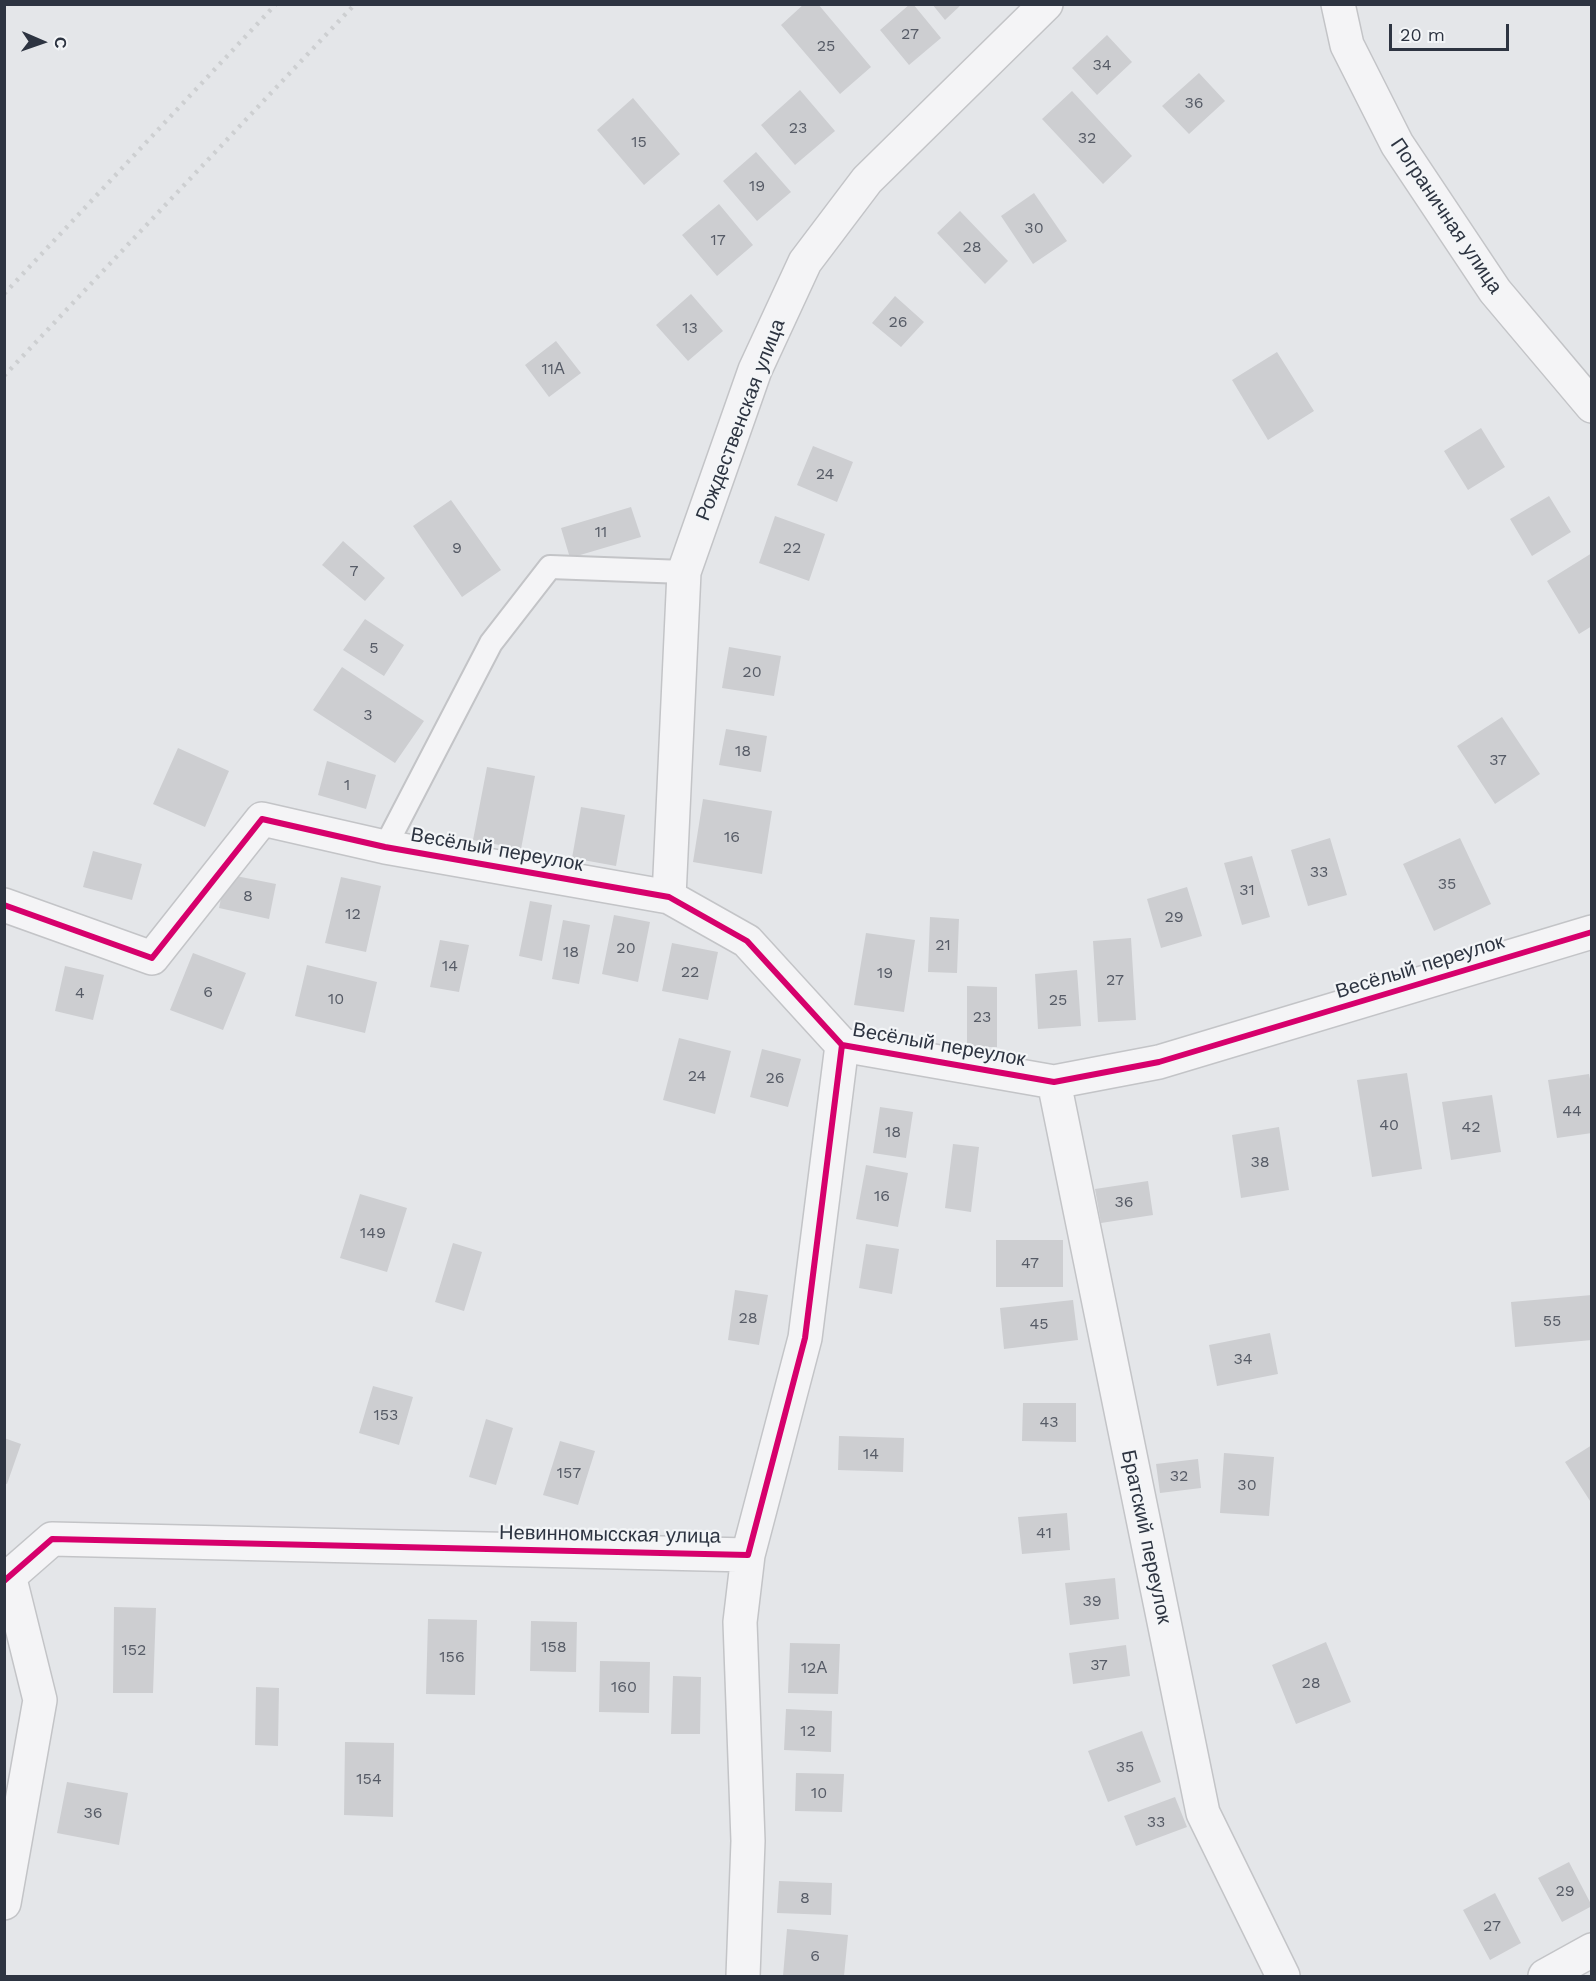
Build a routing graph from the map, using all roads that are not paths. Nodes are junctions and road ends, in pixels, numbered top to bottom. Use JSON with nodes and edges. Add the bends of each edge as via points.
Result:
{"nodes":[{"id":1,"x":1046,"y":4,"type":"edge"},
{"id":2,"x":1338,"y":4,"type":"edge"},
{"id":3,"x":1587,"y":388,"type":"edge"},
{"id":4,"x":684,"y":572,"type":"junction"},
{"id":5,"x":385,"y":847,"type":"junction"},
{"id":6,"x":669,"y":897,"type":"junction"},
{"id":7,"x":4,"y":905,"type":"edge"},
{"id":8,"x":1592,"y":932,"type":"edge"},
{"id":9,"x":842,"y":1045,"type":"junction"},
{"id":10,"x":1054,"y":1082,"type":"junction"},
{"id":11,"x":748,"y":1555,"type":"junction"},
{"id":12,"x":7,"y":1578,"type":"edge"},
{"id":13,"x":4,"y":1903,"type":"edge"},
{"id":14,"x":1592,"y":1950,"type":"edge"},
{"id":15,"x":743,"y":1977,"type":"edge"},
{"id":16,"x":1283,"y":1977,"type":"edge"},
{"id":17,"x":1545,"y":1977,"type":"edge"}],
"edges":[{"from":1,"to":4,"type":"street","name":"Рождественская улица","via":[[867,180],[804,262],[755,370]]},
{"from":2,"to":3,"type":"street","name":"Пограничная улица","via":[[1347,45],[1397,144],[1495,291]]},
{"from":4,"to":5,"type":"lane","via":[[550,567],[491,643]]},
{"from":4,"to":6,"type":"street","name":"Рождественская улица"},
{"from":5,"to":6,"type":"street","name":"Весёлый переулок"},
{"from":5,"to":7,"type":"street","name":"Весёлый переулок","via":[[262,819],[152,957]]},
{"from":6,"to":9,"type":"street","name":"Весёлый переулок","via":[[747,941]]},
{"from":8,"to":10,"type":"street","name":"Весёлый переулок","via":[[1160,1062]]},
{"from":9,"to":10,"type":"street","name":"Весёлый переулок"},
{"from":9,"to":11,"type":"street","name":"Невинномысская улица","via":[[805,1338]]},
{"from":10,"to":16,"type":"street","name":"Братский переулок","via":[[1203,1813]]},
{"from":11,"to":12,"type":"street","name":"Невинномысская улица","via":[[52,1539]]},
{"from":11,"to":15,"type":"street","via":[[740,1622],[748,1841]]},
{"from":12,"to":13,"type":"street","via":[[40,1700]]},
{"from":14,"to":17,"type":"street"}]}
